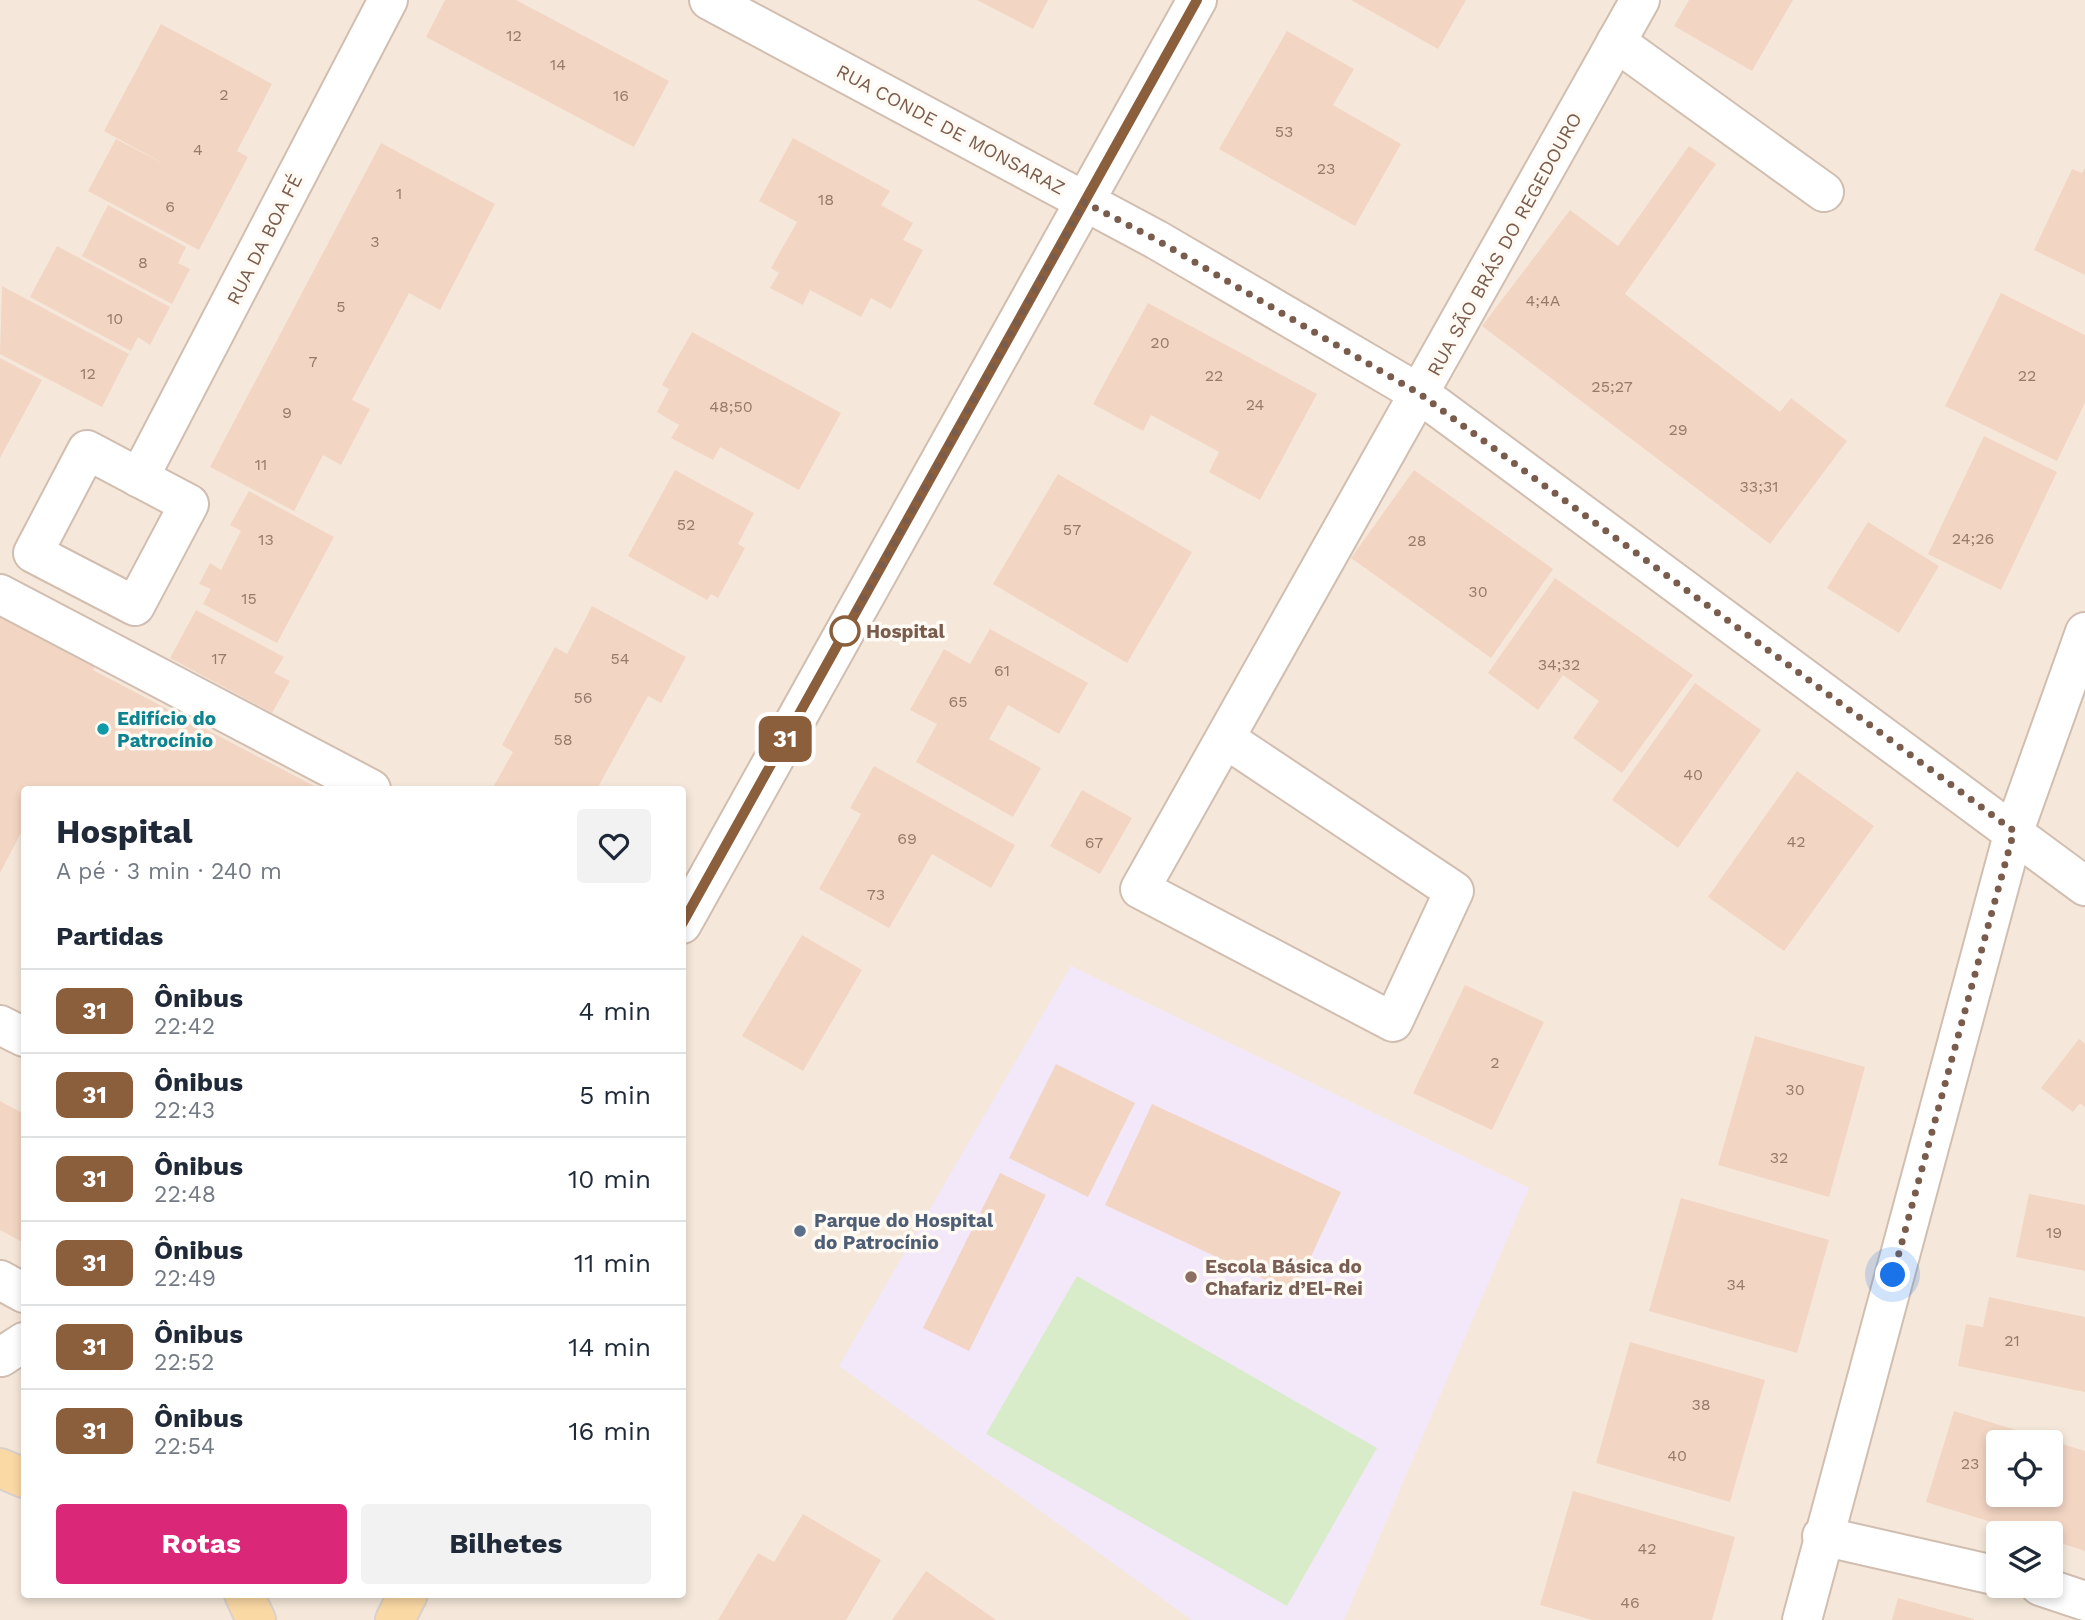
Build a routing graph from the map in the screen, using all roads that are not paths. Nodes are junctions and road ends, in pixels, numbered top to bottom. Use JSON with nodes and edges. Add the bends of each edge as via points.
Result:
{"nodes":[{"id":1,"x":388,"y":0,"type":"edge"},
{"id":2,"x":709,"y":0,"type":"edge"},
{"id":3,"x":1197,"y":0,"type":"edge"},
{"id":4,"x":1640,"y":0,"type":"edge"},
{"id":5,"x":1616,"y":42,"type":"junction"},
{"id":6,"x":1824,"y":192,"type":"dead end"},
{"id":7,"x":1084,"y":202,"type":"junction"},
{"id":8,"x":1420,"y":394,"type":"junction"},
{"id":9,"x":139,"y":478,"type":"dead end"},
{"id":10,"x":0,"y":594,"type":"edge"},
{"id":11,"x":2085,"y":632,"type":"edge"},
{"id":12,"x":1226,"y":739,"type":"junction"},
{"id":13,"x":365,"y":786,"type":"edge"},
{"id":14,"x":2014,"y":831,"type":"junction"},
{"id":15,"x":2085,"y":886,"type":"edge"},
{"id":16,"x":686,"y":917,"type":"edge"},
{"id":17,"x":0,"y":1024,"type":"edge"},
{"id":18,"x":21,"y":1035,"type":"edge"},
{"id":19,"x":0,"y":1280,"type":"edge"},
{"id":20,"x":21,"y":1291,"type":"edge"},
{"id":21,"x":21,"y":1344,"type":"edge"},
{"id":22,"x":0,"y":1357,"type":"edge"},
{"id":23,"x":21,"y":1366,"type":"edge"},
{"id":24,"x":0,"y":1468,"type":"edge"},
{"id":25,"x":21,"y":1478,"type":"edge"},
{"id":26,"x":1822,"y":1536,"type":"junction"},
{"id":27,"x":1986,"y":1573,"type":"edge"},
{"id":28,"x":2063,"y":1594,"type":"edge"},
{"id":29,"x":246,"y":1598,"type":"edge"},
{"id":30,"x":406,"y":1598,"type":"edge"},
{"id":31,"x":2085,"y":1601,"type":"edge"},
{"id":32,"x":256,"y":1620,"type":"edge"},
{"id":33,"x":395,"y":1620,"type":"edge"},
{"id":34,"x":1802,"y":1620,"type":"edge"}],
"edges":[{"from":1,"to":9,"type":"street","name":"RUA DA BOA FÉ"},
{"from":2,"to":7,"type":"street","name":"RUA CONDE DE MONSARAZ"},
{"from":3,"to":7,"type":"street"},
{"from":4,"to":5,"type":"street","name":"RUA SÃO BRÁS DO REGEDOURO"},
{"from":5,"to":6,"type":"street"},
{"from":5,"to":8,"type":"street","name":"RUA SÃO BRÁS DO REGEDOURO"},
{"from":7,"to":8,"type":"street","name":"RUA CONDE DE MONSARAZ"},
{"from":7,"to":16,"type":"street"},
{"from":8,"to":12,"type":"street","name":"RUA SÃO BRÁS DO REGEDOURO"},
{"from":8,"to":14,"type":"street","name":"RUA CONDE DE MONSARAZ"},
{"from":10,"to":13,"type":"street"},
{"from":11,"to":14,"type":"street"},
{"from":12,"to":12,"type":"street","name":"RUA SÃO BRÁS DO REGEDOURO","via":[[1140,889],[1393,1023],[1454,891]]},
{"from":14,"to":15,"type":"street","name":"RUA CONDE DE MONSARAZ"},
{"from":14,"to":26,"type":"street"},
{"from":17,"to":18,"type":"street"},
{"from":19,"to":20,"type":"street"},
{"from":21,"to":22,"type":"street"},
{"from":22,"to":23,"type":"street"},
{"from":24,"to":25,"type":"main road"},
{"from":26,"to":27,"type":"street"},
{"from":26,"to":34,"type":"street"},
{"from":28,"to":31,"type":"street"},
{"from":29,"to":32,"type":"main road"},
{"from":30,"to":33,"type":"main road"}]}
